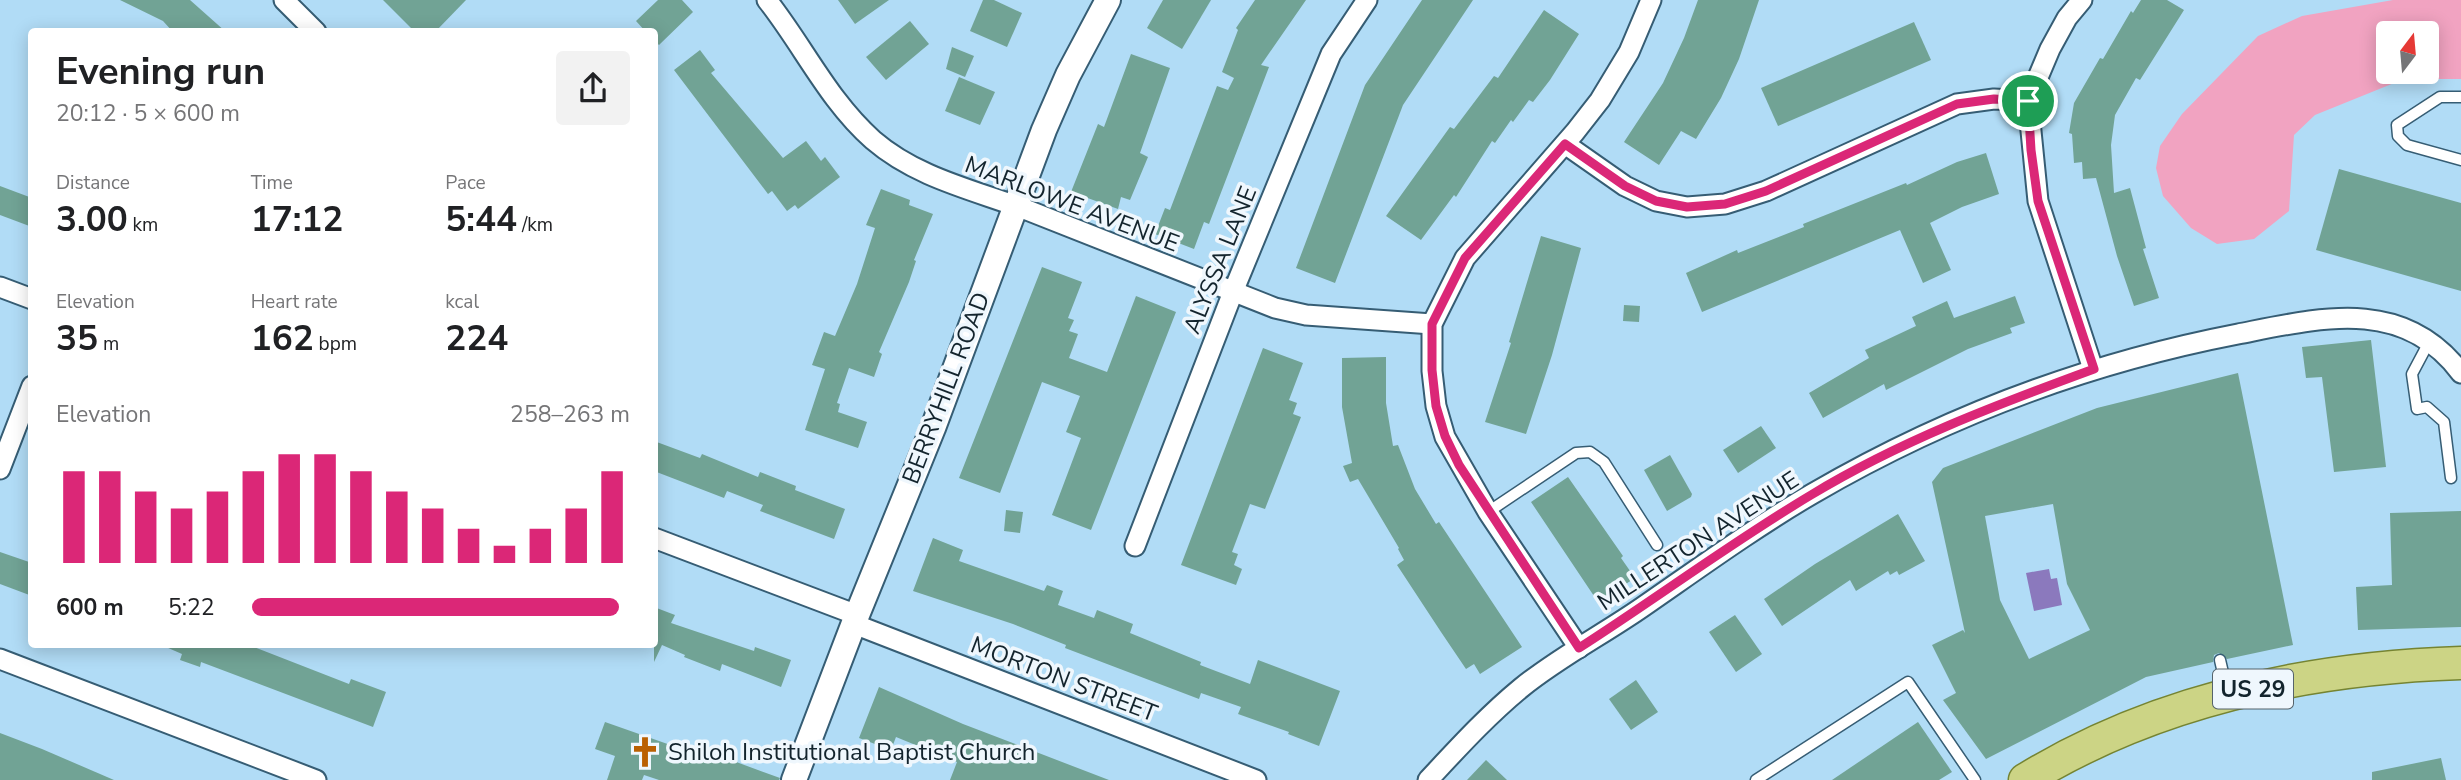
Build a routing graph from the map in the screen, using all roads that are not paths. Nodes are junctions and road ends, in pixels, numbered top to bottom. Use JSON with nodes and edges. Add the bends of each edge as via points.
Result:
{"nodes":[{"id":1,"x":284,"y":0,"type":"edge"},
{"id":2,"x":768,"y":0,"type":"edge"},
{"id":3,"x":1108,"y":0,"type":"edge"},
{"id":4,"x":1367,"y":0,"type":"edge"},
{"id":5,"x":1651,"y":0,"type":"edge"},
{"id":6,"x":2082,"y":0,"type":"edge"},
{"id":7,"x":312,"y":28,"type":"edge"},
{"id":8,"x":2461,"y":97,"type":"edge"},
{"id":9,"x":2028,"y":101,"type":"junction"},
{"id":10,"x":1565,"y":144,"type":"junction"},
{"id":11,"x":2461,"y":160,"type":"edge"},
{"id":12,"x":1015,"y":206,"type":"junction"},
{"id":13,"x":0,"y":287,"type":"edge"},
{"id":14,"x":1233,"y":292,"type":"junction"},
{"id":15,"x":28,"y":298,"type":"edge"},
{"id":16,"x":1432,"y":324,"type":"junction"},
{"id":17,"x":2430,"y":341,"type":"junction"},
{"id":18,"x":2094,"y":369,"type":"junction"},
{"id":19,"x":2461,"y":373,"type":"edge"},
{"id":20,"x":28,"y":396,"type":"edge"},
{"id":21,"x":0,"y":469,"type":"edge"},
{"id":22,"x":2451,"y":478,"type":"dead end"},
{"id":23,"x":1488,"y":512,"type":"junction"},
{"id":24,"x":658,"y":540,"type":"edge"},
{"id":25,"x":1657,"y":545,"type":"dead end"},
{"id":26,"x":1135,"y":546,"type":"dead end"},
{"id":27,"x":855,"y":620,"type":"junction"},
{"id":28,"x":1579,"y":648,"type":"junction"},
{"id":29,"x":0,"y":659,"type":"edge"},
{"id":30,"x":2220,"y":660,"type":"dead end"},
{"id":31,"x":2461,"y":663,"type":"edge"},
{"id":32,"x":2228,"y":695,"type":"junction"},
{"id":33,"x":316,"y":780,"type":"edge"},
{"id":34,"x":794,"y":780,"type":"edge"},
{"id":35,"x":1256,"y":780,"type":"edge"},
{"id":36,"x":1428,"y":780,"type":"edge"},
{"id":37,"x":1756,"y":780,"type":"edge"},
{"id":38,"x":1975,"y":780,"type":"edge"},
{"id":39,"x":2025,"y":780,"type":"edge"}],
"edges":[{"from":1,"to":7,"type":"street"},
{"from":2,"to":12,"type":"street","name":"MARLOWE AVENUE","via":[[827,89],[874,141],[907,164]]},
{"from":3,"to":12,"type":"street","name":"BERRYHILL ROAD","via":[[1068,75]]},
{"from":4,"to":14,"type":"street","name":"ALYSSA LANE","via":[[1331,54]]},
{"from":5,"to":10,"type":"street","via":[[1629,52],[1600,100]]},
{"from":6,"to":9,"type":"street","via":[[2050,49]]},
{"from":8,"to":11,"type":"lane","via":[[2440,97],[2397,125],[2398,136],[2407,145]]},
{"from":9,"to":10,"type":"street","via":[[1957,104],[1766,191],[1725,204],[1687,207],[1656,201],[1625,186]]},
{"from":9,"to":18,"type":"street","via":[[2038,201]]},
{"from":10,"to":16,"type":"street","via":[[1465,258]]},
{"from":12,"to":14,"type":"street","name":"MARLOWE AVENUE"},
{"from":12,"to":27,"type":"street","name":"BERRYHILL ROAD","via":[[933,428]]},
{"from":13,"to":15,"type":"street"},
{"from":14,"to":16,"type":"street","name":"MARLOWE AVENUE","via":[[1306,314]]},
{"from":14,"to":26,"type":"street","name":"ALYSSA LANE"},
{"from":16,"to":23,"type":"street","via":[[1438,416],[1459,465]]},
{"from":17,"to":18,"type":"street","name":"MILLERTON AVENUE","via":[[2387,321],[2348,318],[2279,326]]},
{"from":17,"to":19,"type":"street","name":"MILLERTON AVENUE"},
{"from":17,"to":22,"type":"lane","via":[[2412,373],[2417,409],[2427,407],[2444,422]]},
{"from":18,"to":28,"type":"street","name":"MILLERTON AVENUE","via":[[1963,418],[1867,464],[1800,502]]},
{"from":20,"to":21,"type":"street"},
{"from":23,"to":25,"type":"lane","via":[[1576,453],[1590,452],[1604,462]]},
{"from":23,"to":28,"type":"street"},
{"from":24,"to":27,"type":"street","name":"MORTON STREET"},
{"from":27,"to":34,"type":"street","name":"BERRYHILL ROAD"},
{"from":27,"to":35,"type":"street","name":"MORTON STREET"},
{"from":28,"to":36,"type":"street","name":"MILLERTON AVENUE","via":[[1522,687]]},
{"from":29,"to":33,"type":"street"},
{"from":30,"to":32,"type":"lane"},
{"from":31,"to":32,"type":"main road","number":"US 29","via":[[2335,672]]},
{"from":32,"to":39,"type":"main road","number":"US 29","via":[[2102,740]]},
{"from":37,"to":38,"type":"lane","via":[[1908,682]]}]}
